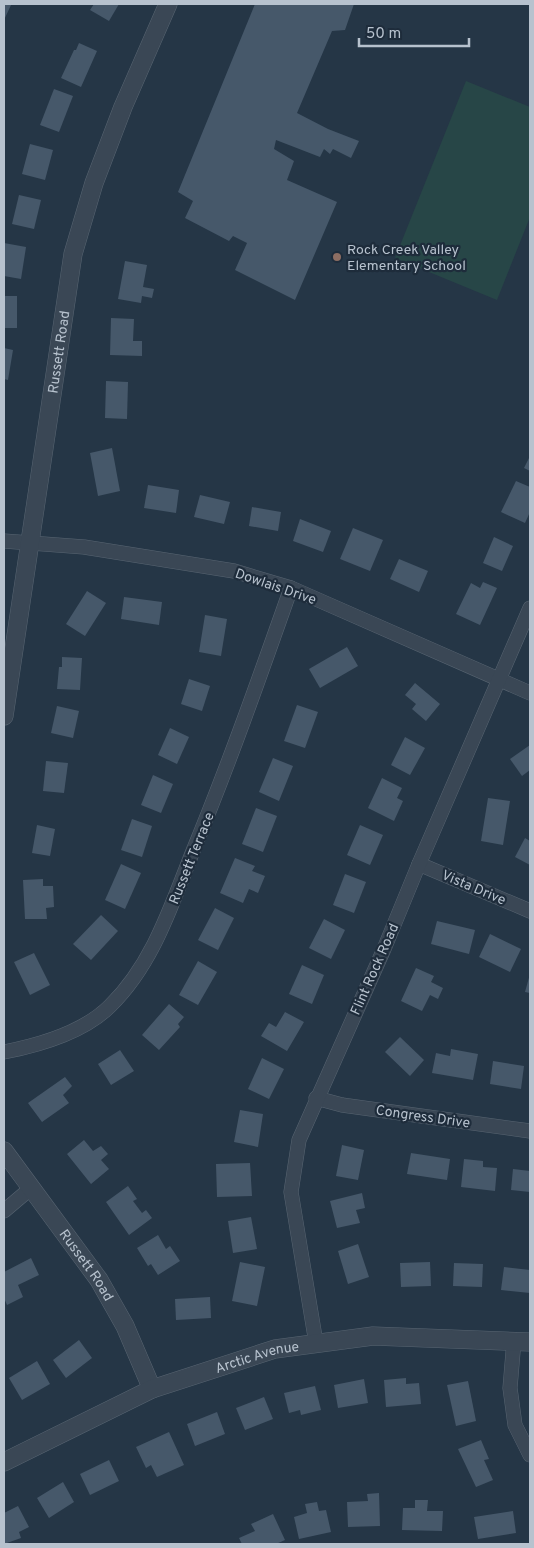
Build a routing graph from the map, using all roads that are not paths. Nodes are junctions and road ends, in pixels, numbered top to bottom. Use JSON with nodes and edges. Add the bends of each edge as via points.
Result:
{"nodes":[{"id":1,"x":168,"y":4,"type":"edge"},
{"id":2,"x":4,"y":541,"type":"edge"},
{"id":3,"x":30,"y":542,"type":"junction"},
{"id":4,"x":291,"y":588,"type":"junction"},
{"id":5,"x":530,"y":608,"type":"edge"},
{"id":6,"x":499,"y":680,"type":"junction"},
{"id":7,"x":530,"y":693,"type":"edge"},
{"id":8,"x":4,"y":716,"type":"edge"},
{"id":9,"x":419,"y":864,"type":"junction"},
{"id":10,"x":530,"y":911,"type":"edge"},
{"id":11,"x":4,"y":1052,"type":"edge"},
{"id":12,"x":316,"y":1098,"type":"junction"},
{"id":13,"x":530,"y":1131,"type":"edge"},
{"id":14,"x":4,"y":1151,"type":"edge"},
{"id":15,"x":30,"y":1189,"type":"junction"},
{"id":16,"x":4,"y":1211,"type":"edge"},
{"id":17,"x":522,"y":1341,"type":"edge"},
{"id":18,"x":316,"y":1343,"type":"junction"},
{"id":19,"x":152,"y":1389,"type":"junction"},
{"id":20,"x":530,"y":1455,"type":"edge"},
{"id":21,"x":4,"y":1462,"type":"edge"}],
"edges":[{"from":1,"to":3,"type":"street","name":"Russett Road","via":[[123,107],[94,184],[73,254]]},
{"from":2,"to":3,"type":"street","name":"Dowlais Drive"},
{"from":3,"to":4,"type":"street","name":"Dowlais Drive","via":[[84,547],[234,571]]},
{"from":3,"to":8,"type":"street","name":"Russett Road"},
{"from":4,"to":6,"type":"street","name":"Dowlais Drive"},
{"from":4,"to":11,"type":"street","name":"Russett Terrace","via":[[224,776],[158,940],[138,975],[109,1008],[68,1034]]},
{"from":5,"to":6,"type":"street","name":"Flint Rock Road"},
{"from":6,"to":7,"type":"street","name":"Dowlais Drive"},
{"from":6,"to":9,"type":"street","name":"Flint Rock Road"},
{"from":9,"to":10,"type":"street","name":"Vista Drive"},
{"from":9,"to":12,"type":"street","name":"Flint Rock Road"},
{"from":12,"to":13,"type":"street","name":"Congress Drive","via":[[342,1105]]},
{"from":12,"to":18,"type":"street","name":"Flint Rock Road","via":[[299,1140],[291,1192]]},
{"from":14,"to":15,"type":"street","name":"Russett Road"},
{"from":15,"to":16,"type":"street"},
{"from":15,"to":19,"type":"street","name":"Russett Road","via":[[99,1280],[125,1326]]},
{"from":17,"to":18,"type":"street","name":"Arctic Avenue","via":[[373,1336]]},
{"from":17,"to":20,"type":"street","via":[[510,1388],[515,1425]]},
{"from":18,"to":19,"type":"street","name":"Arctic Avenue","via":[[275,1349]]},
{"from":19,"to":21,"type":"street","name":"Arctic Avenue"}]}
